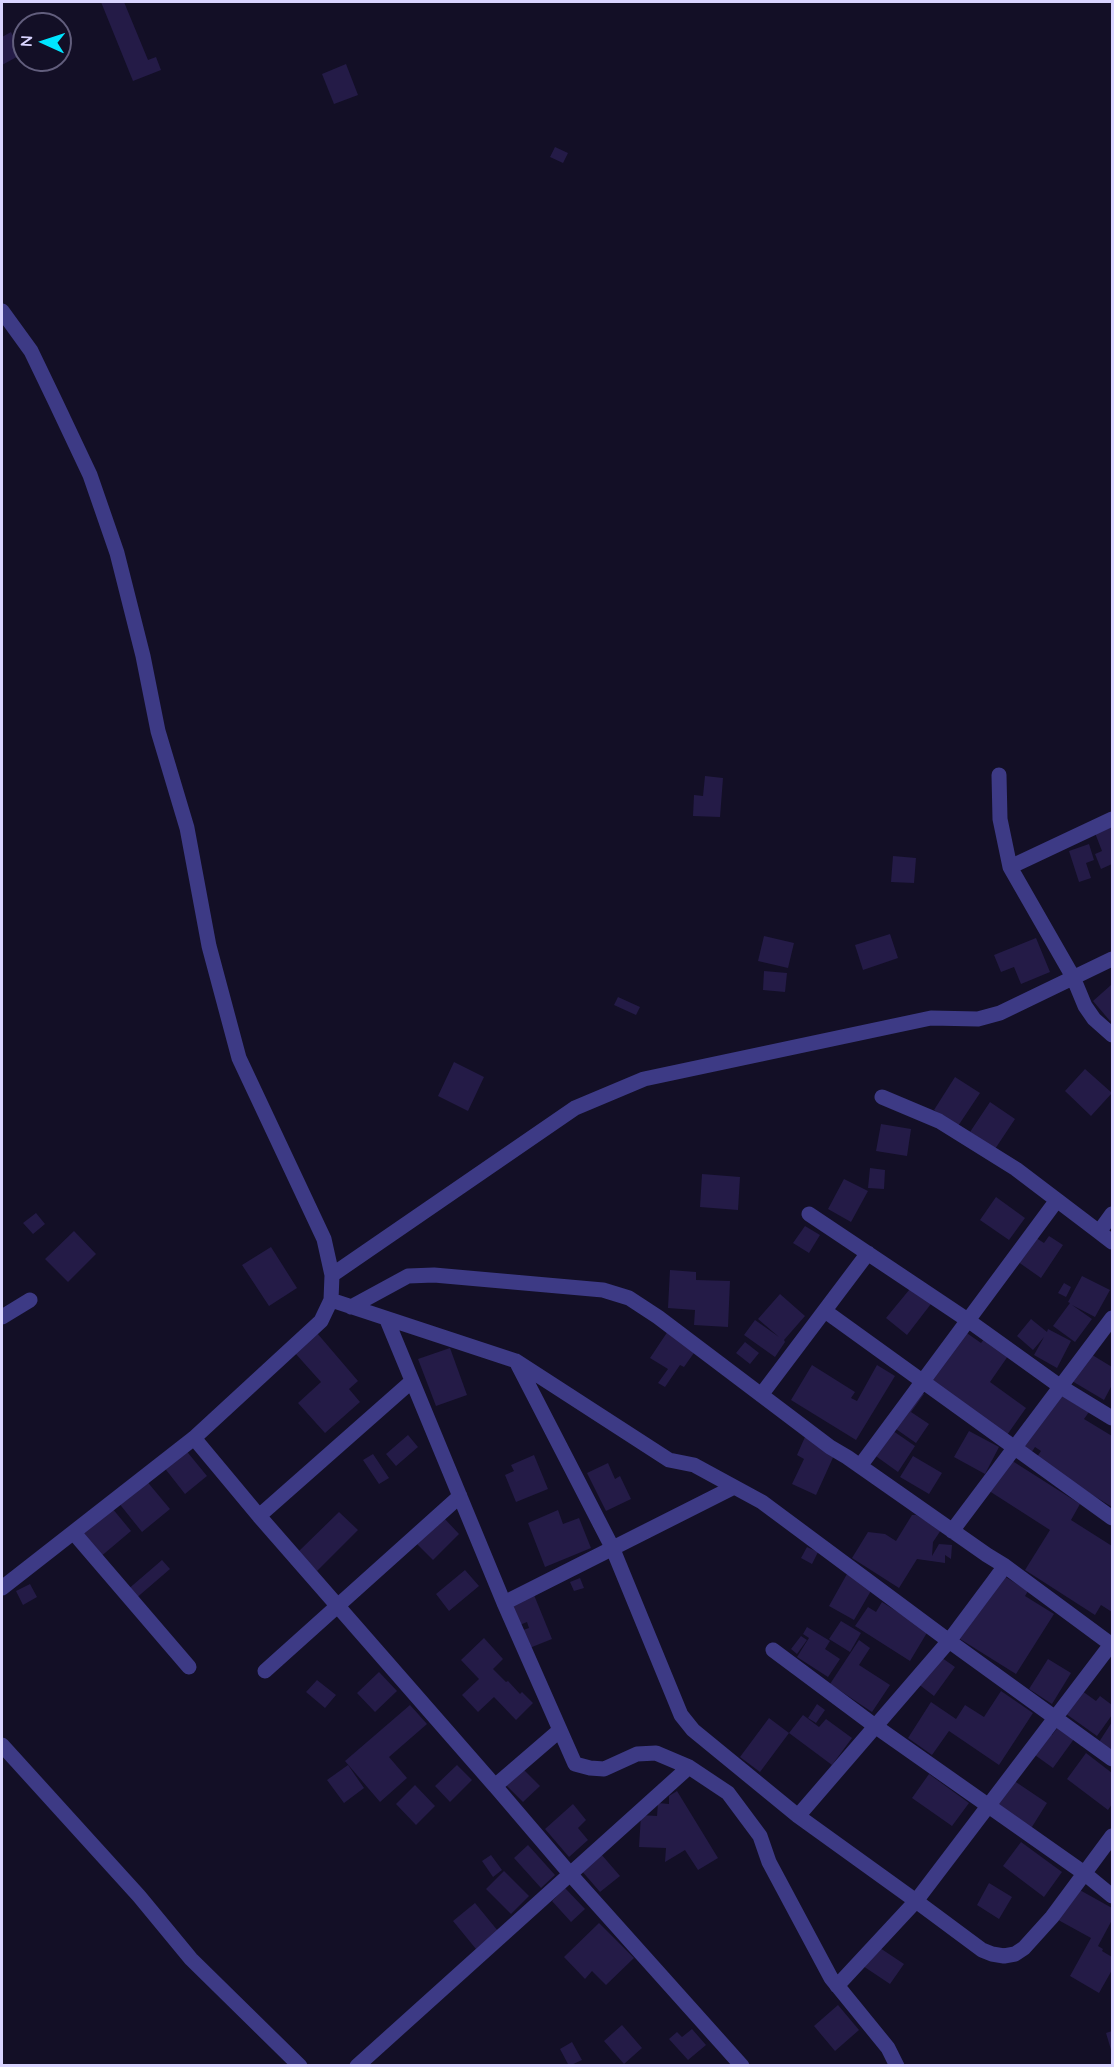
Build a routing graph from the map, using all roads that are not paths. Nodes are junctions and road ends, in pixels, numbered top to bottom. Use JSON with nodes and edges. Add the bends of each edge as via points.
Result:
{"nodes":[{"id":1,"x":2,"y":311,"type":"edge"},
{"id":2,"x":999,"y":775,"type":"dead end"},
{"id":3,"x":1113,"y":819,"type":"edge"},
{"id":4,"x":1010,"y":867,"type":"junction"},
{"id":5,"x":1113,"y":959,"type":"edge"},
{"id":6,"x":1072,"y":977,"type":"junction"},
{"id":7,"x":1113,"y":1035,"type":"edge"},
{"id":8,"x":882,"y":1097,"type":"dead end"},
{"id":9,"x":1057,"y":1200,"type":"junction"},
{"id":10,"x":1113,"y":1214,"type":"edge"},
{"id":11,"x":808,"y":1215,"type":"dead end"},
{"id":12,"x":1099,"y":1232,"type":"junction"},
{"id":13,"x":1113,"y":1242,"type":"edge"},
{"id":14,"x":868,"y":1253,"type":"junction"},
{"id":15,"x":332,"y":1275,"type":"junction"},
{"id":16,"x":30,"y":1300,"type":"dead end"},
{"id":17,"x":331,"y":1300,"type":"junction"},
{"id":18,"x":351,"y":1307,"type":"junction"},
{"id":19,"x":825,"y":1311,"type":"junction"},
{"id":20,"x":2,"y":1317,"type":"edge"},
{"id":21,"x":1113,"y":1318,"type":"edge"},
{"id":22,"x":387,"y":1320,"type":"junction"},
{"id":23,"x":969,"y":1321,"type":"junction"},
{"id":24,"x":516,"y":1361,"type":"junction"},
{"id":25,"x":412,"y":1381,"type":"junction"},
{"id":26,"x":924,"y":1382,"type":"junction"},
{"id":27,"x":1061,"y":1387,"type":"junction"},
{"id":28,"x":761,"y":1395,"type":"junction"},
{"id":29,"x":1112,"y":1417,"type":"edge"},
{"id":30,"x":194,"y":1438,"type":"junction"},
{"id":31,"x":1013,"y":1449,"type":"junction"},
{"id":32,"x":860,"y":1466,"type":"junction"},
{"id":33,"x":734,"y":1487,"type":"junction"},
{"id":34,"x":460,"y":1496,"type":"junction"},
{"id":35,"x":259,"y":1516,"type":"junction"},
{"id":36,"x":1113,"y":1518,"type":"edge"},
{"id":37,"x":952,"y":1531,"type":"junction"},
{"id":38,"x":74,"y":1533,"type":"junction"},
{"id":39,"x":612,"y":1547,"type":"junction"},
{"id":40,"x":1005,"y":1566,"type":"junction"},
{"id":41,"x":3,"y":1585,"type":"edge"},
{"id":42,"x":504,"y":1604,"type":"junction"},
{"id":43,"x":336,"y":1605,"type":"junction"},
{"id":44,"x":949,"y":1641,"type":"junction"},
{"id":45,"x":1112,"y":1644,"type":"edge"},
{"id":46,"x":773,"y":1650,"type":"dead end"},
{"id":47,"x":189,"y":1667,"type":"dead end"},
{"id":48,"x":265,"y":1671,"type":"dead end"},
{"id":49,"x":1056,"y":1717,"type":"junction"},
{"id":50,"x":875,"y":1726,"type":"junction"},
{"id":51,"x":560,"y":1730,"type":"junction"},
{"id":52,"x":2,"y":1745,"type":"edge"},
{"id":53,"x":1113,"y":1759,"type":"edge"},
{"id":54,"x":689,"y":1767,"type":"junction"},
{"id":55,"x":495,"y":1786,"type":"junction"},
{"id":56,"x":988,"y":1806,"type":"junction"},
{"id":57,"x":798,"y":1816,"type":"junction"},
{"id":58,"x":1113,"y":1836,"type":"edge"},
{"id":59,"x":1084,"y":1873,"type":"junction"},
{"id":60,"x":571,"y":1875,"type":"junction"},
{"id":61,"x":1113,"y":1896,"type":"edge"},
{"id":62,"x":916,"y":1900,"type":"junction"},
{"id":63,"x":837,"y":1986,"type":"junction"},
{"id":64,"x":300,"y":2066,"type":"edge"},
{"id":65,"x":357,"y":2066,"type":"edge"},
{"id":66,"x":742,"y":2066,"type":"edge"},
{"id":67,"x":897,"y":2066,"type":"edge"}],
"edges":[{"from":1,"to":15,"type":"street","via":[[31,351],[56,403],[90,475],[117,553],[158,731],[187,828],[209,946],[239,1058],[324,1239]]},
{"from":2,"to":4,"type":"street","via":[[1000,819]]},
{"from":3,"to":4,"type":"street"},
{"from":4,"to":6,"type":"street"},
{"from":5,"to":6,"type":"street"},
{"from":6,"to":7,"type":"street","via":[[1084,1006]]},
{"from":6,"to":15,"type":"street","via":[[1000,1013],[978,1019],[931,1018],[644,1079],[575,1108]]},
{"from":8,"to":9,"type":"street","via":[[939,1121]]},
{"from":9,"to":12,"type":"street"},
{"from":9,"to":23,"type":"street"},
{"from":10,"to":12,"type":"street"},
{"from":11,"to":14,"type":"street"},
{"from":12,"to":13,"type":"street"},
{"from":14,"to":19,"type":"street"},
{"from":14,"to":23,"type":"street"},
{"from":15,"to":17,"type":"street"},
{"from":16,"to":20,"type":"street"},
{"from":17,"to":18,"type":"street"},
{"from":17,"to":30,"type":"street","via":[[321,1321]]},
{"from":18,"to":22,"type":"street"},
{"from":18,"to":28,"type":"street","via":[[408,1276],[603,1290],[629,1298],[658,1317]]},
{"from":19,"to":26,"type":"street"},
{"from":19,"to":28,"type":"street"},
{"from":21,"to":27,"type":"street"},
{"from":22,"to":24,"type":"street"},
{"from":22,"to":25,"type":"street"},
{"from":23,"to":26,"type":"street"},
{"from":23,"to":27,"type":"street"},
{"from":24,"to":33,"type":"street","via":[[669,1461],[694,1465]]},
{"from":24,"to":39,"type":"street"},
{"from":25,"to":34,"type":"street"},
{"from":25,"to":35,"type":"street"},
{"from":26,"to":31,"type":"street"},
{"from":26,"to":32,"type":"street"},
{"from":27,"to":29,"type":"street"},
{"from":27,"to":31,"type":"street"},
{"from":28,"to":32,"type":"street"},
{"from":30,"to":35,"type":"street"},
{"from":30,"to":38,"type":"street"},
{"from":31,"to":36,"type":"street"},
{"from":31,"to":37,"type":"street"},
{"from":32,"to":37,"type":"street"},
{"from":33,"to":39,"type":"street"},
{"from":33,"to":44,"type":"street","via":[[762,1502]]},
{"from":34,"to":42,"type":"street"},
{"from":34,"to":43,"type":"street"},
{"from":35,"to":43,"type":"street"},
{"from":37,"to":40,"type":"street"},
{"from":38,"to":41,"type":"street"},
{"from":38,"to":47,"type":"street"},
{"from":39,"to":42,"type":"street"},
{"from":39,"to":57,"type":"street","via":[[681,1715],[693,1730]]},
{"from":40,"to":44,"type":"street"},
{"from":40,"to":45,"type":"street"},
{"from":42,"to":51,"type":"street"},
{"from":43,"to":48,"type":"street"},
{"from":43,"to":55,"type":"street"},
{"from":44,"to":49,"type":"street"},
{"from":44,"to":50,"type":"street"},
{"from":45,"to":49,"type":"street"},
{"from":46,"to":50,"type":"street"},
{"from":49,"to":53,"type":"street"},
{"from":49,"to":56,"type":"street"},
{"from":50,"to":56,"type":"street"},
{"from":50,"to":57,"type":"street"},
{"from":51,"to":54,"type":"street","via":[[575,1764],[604,1769],[637,1754],[656,1753]]},
{"from":51,"to":55,"type":"street"},
{"from":52,"to":64,"type":"street","via":[[191,1959]]},
{"from":54,"to":60,"type":"street"},
{"from":54,"to":63,"type":"street","via":[[728,1793],[760,1836],[769,1862]]},
{"from":55,"to":60,"type":"street"},
{"from":56,"to":59,"type":"street"},
{"from":56,"to":62,"type":"street"},
{"from":57,"to":62,"type":"street"},
{"from":58,"to":59,"type":"street"},
{"from":59,"to":61,"type":"street"},
{"from":59,"to":62,"type":"street","via":[[1024,1948],[1004,1956],[982,1950]]},
{"from":60,"to":65,"type":"street"},
{"from":60,"to":66,"type":"street"},
{"from":62,"to":63,"type":"street"},
{"from":63,"to":67,"type":"street","via":[[888,2048]]}]}
